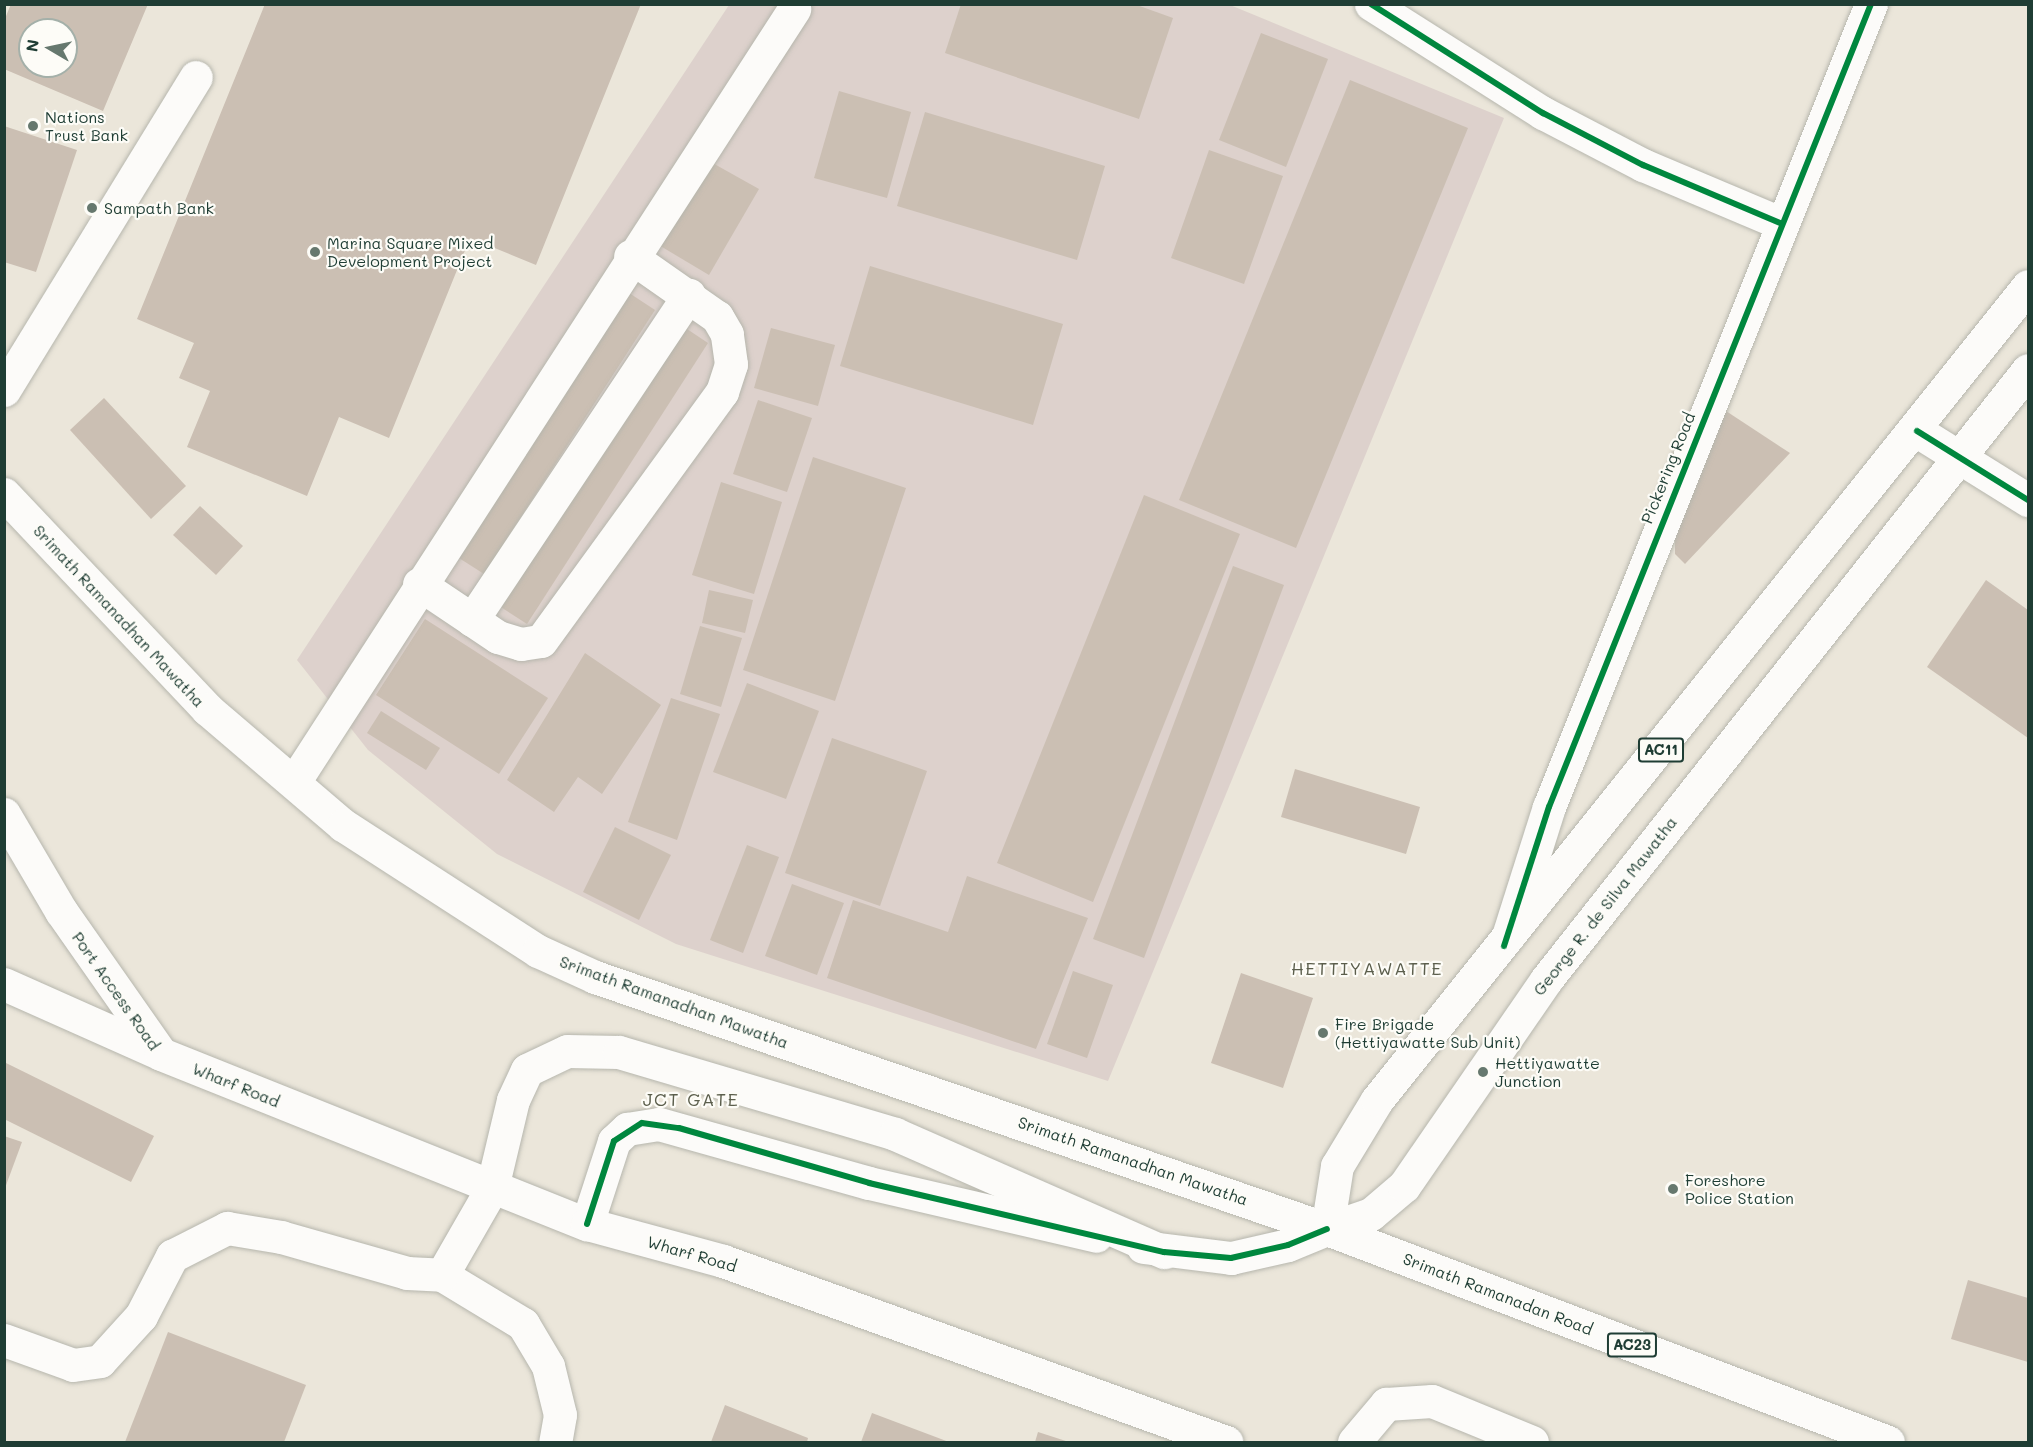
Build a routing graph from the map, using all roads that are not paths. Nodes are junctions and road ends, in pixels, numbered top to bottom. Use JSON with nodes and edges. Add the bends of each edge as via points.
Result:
{"nodes":[{"id":1,"x":1371,"y":4,"type":"edge"},
{"id":2,"x":1871,"y":4,"type":"edge"},
{"id":3,"x":794,"y":9,"type":"dead end"},
{"id":4,"x":196,"y":77,"type":"dead end"},
{"id":5,"x":1780,"y":223,"type":"junction"},
{"id":6,"x":630,"y":256,"type":"junction"},
{"id":7,"x":2028,"y":286,"type":"edge"},
{"id":8,"x":689,"y":295,"type":"junction"},
{"id":9,"x":2028,"y":370,"type":"edge"},
{"id":10,"x":4,"y":390,"type":"edge"},
{"id":11,"x":1917,"y":431,"type":"junction"},
{"id":12,"x":1959,"y":458,"type":"junction"},
{"id":13,"x":4,"y":494,"type":"edge"},
{"id":14,"x":2028,"y":500,"type":"edge"},
{"id":15,"x":419,"y":584,"type":"junction"},
{"id":16,"x":472,"y":620,"type":"junction"},
{"id":17,"x":294,"y":782,"type":"junction"},
{"id":18,"x":4,"y":814,"type":"edge"},
{"id":19,"x":1504,"y":946,"type":"junction"},
{"id":20,"x":4,"y":984,"type":"edge"},
{"id":21,"x":161,"y":1054,"type":"junction"},
{"id":22,"x":492,"y":1188,"type":"junction"},
{"id":23,"x":587,"y":1224,"type":"junction"},
{"id":24,"x":1327,"y":1229,"type":"junction"},
{"id":25,"x":1164,"y":1252,"type":"junction"},
{"id":26,"x":441,"y":1275,"type":"junction"},
{"id":27,"x":4,"y":1340,"type":"edge"},
{"id":28,"x":555,"y":1443,"type":"edge"},
{"id":29,"x":1226,"y":1443,"type":"edge"},
{"id":30,"x":1354,"y":1443,"type":"edge"},
{"id":31,"x":1532,"y":1443,"type":"edge"},
{"id":32,"x":1888,"y":1443,"type":"edge"}],
"edges":[{"from":1,"to":5,"type":"main road","via":[[1543,112],[1643,165]]},
{"from":2,"to":5,"type":"main road","name":"Pickering Road"},
{"from":3,"to":6,"type":"main road"},
{"from":4,"to":10,"type":"main road"},
{"from":5,"to":19,"type":"main road","name":"Pickering Road","via":[[1549,807]]},
{"from":6,"to":8,"type":"main road"},
{"from":6,"to":15,"type":"main road"},
{"from":7,"to":11,"type":"main road","number":"AC11"},
{"from":8,"to":16,"type":"main road"},
{"from":8,"to":16,"type":"main road","via":[[717,317],[727,334],[731,364],[722,392],[541,641],[514,642]]},
{"from":9,"to":12,"type":"main road","name":"George R. de Silva Mawatha"},
{"from":11,"to":12,"type":"main road"},
{"from":11,"to":19,"type":"main road","number":"AC11"},
{"from":12,"to":14,"type":"main road"},
{"from":12,"to":24,"type":"main road","name":"George R. de Silva Mawatha","via":[[1485,1061],[1404,1186],[1371,1214]]},
{"from":13,"to":17,"type":"main road","name":"Srimath Ramanadhan Mawatha","via":[[150,653]]},
{"from":15,"to":16,"type":"main road"},
{"from":15,"to":17,"type":"main road"},
{"from":17,"to":24,"type":"main road","name":"Srimath Ramanadhan Mawatha","via":[[408,870],[538,951],[595,977]]},
{"from":18,"to":21,"type":"main road","name":"Port Access Road","via":[[61,911]]},
{"from":19,"to":24,"type":"main road","number":"AC11","via":[[1407,1061],[1356,1133],[1332,1182]]},
{"from":20,"to":21,"type":"main road","name":"Port Access Road"},
{"from":21,"to":22,"type":"main road","name":"Wharf Road"},
{"from":22,"to":23,"type":"main road","name":"Wharf Road"},
{"from":22,"to":25,"type":"main road","via":[[513,1100],[527,1070],[567,1051],[619,1052],[895,1134]]},
{"from":22,"to":26,"type":"main road"},
{"from":23,"to":25,"type":"main road","via":[[614,1141],[627,1129],[659,1124],[869,1183]]},
{"from":23,"to":29,"type":"main road","name":"Wharf Road","via":[[723,1261]]},
{"from":24,"to":25,"type":"main road","name":"George R. de Silva Mawatha","via":[[1288,1245],[1232,1258]]},
{"from":24,"to":32,"type":"main road","name":"Srimath Ramanadan Road","number":"AC23"},
{"from":26,"to":27,"type":"main road","via":[[407,1274],[282,1237],[227,1228],[172,1256],[141,1316],[100,1361],[73,1365]]},
{"from":26,"to":28,"type":"main road","via":[[523,1324],[548,1366],[560,1415]]},
{"from":30,"to":31,"type":"main road","via":[[1386,1404],[1432,1401]]}]}
